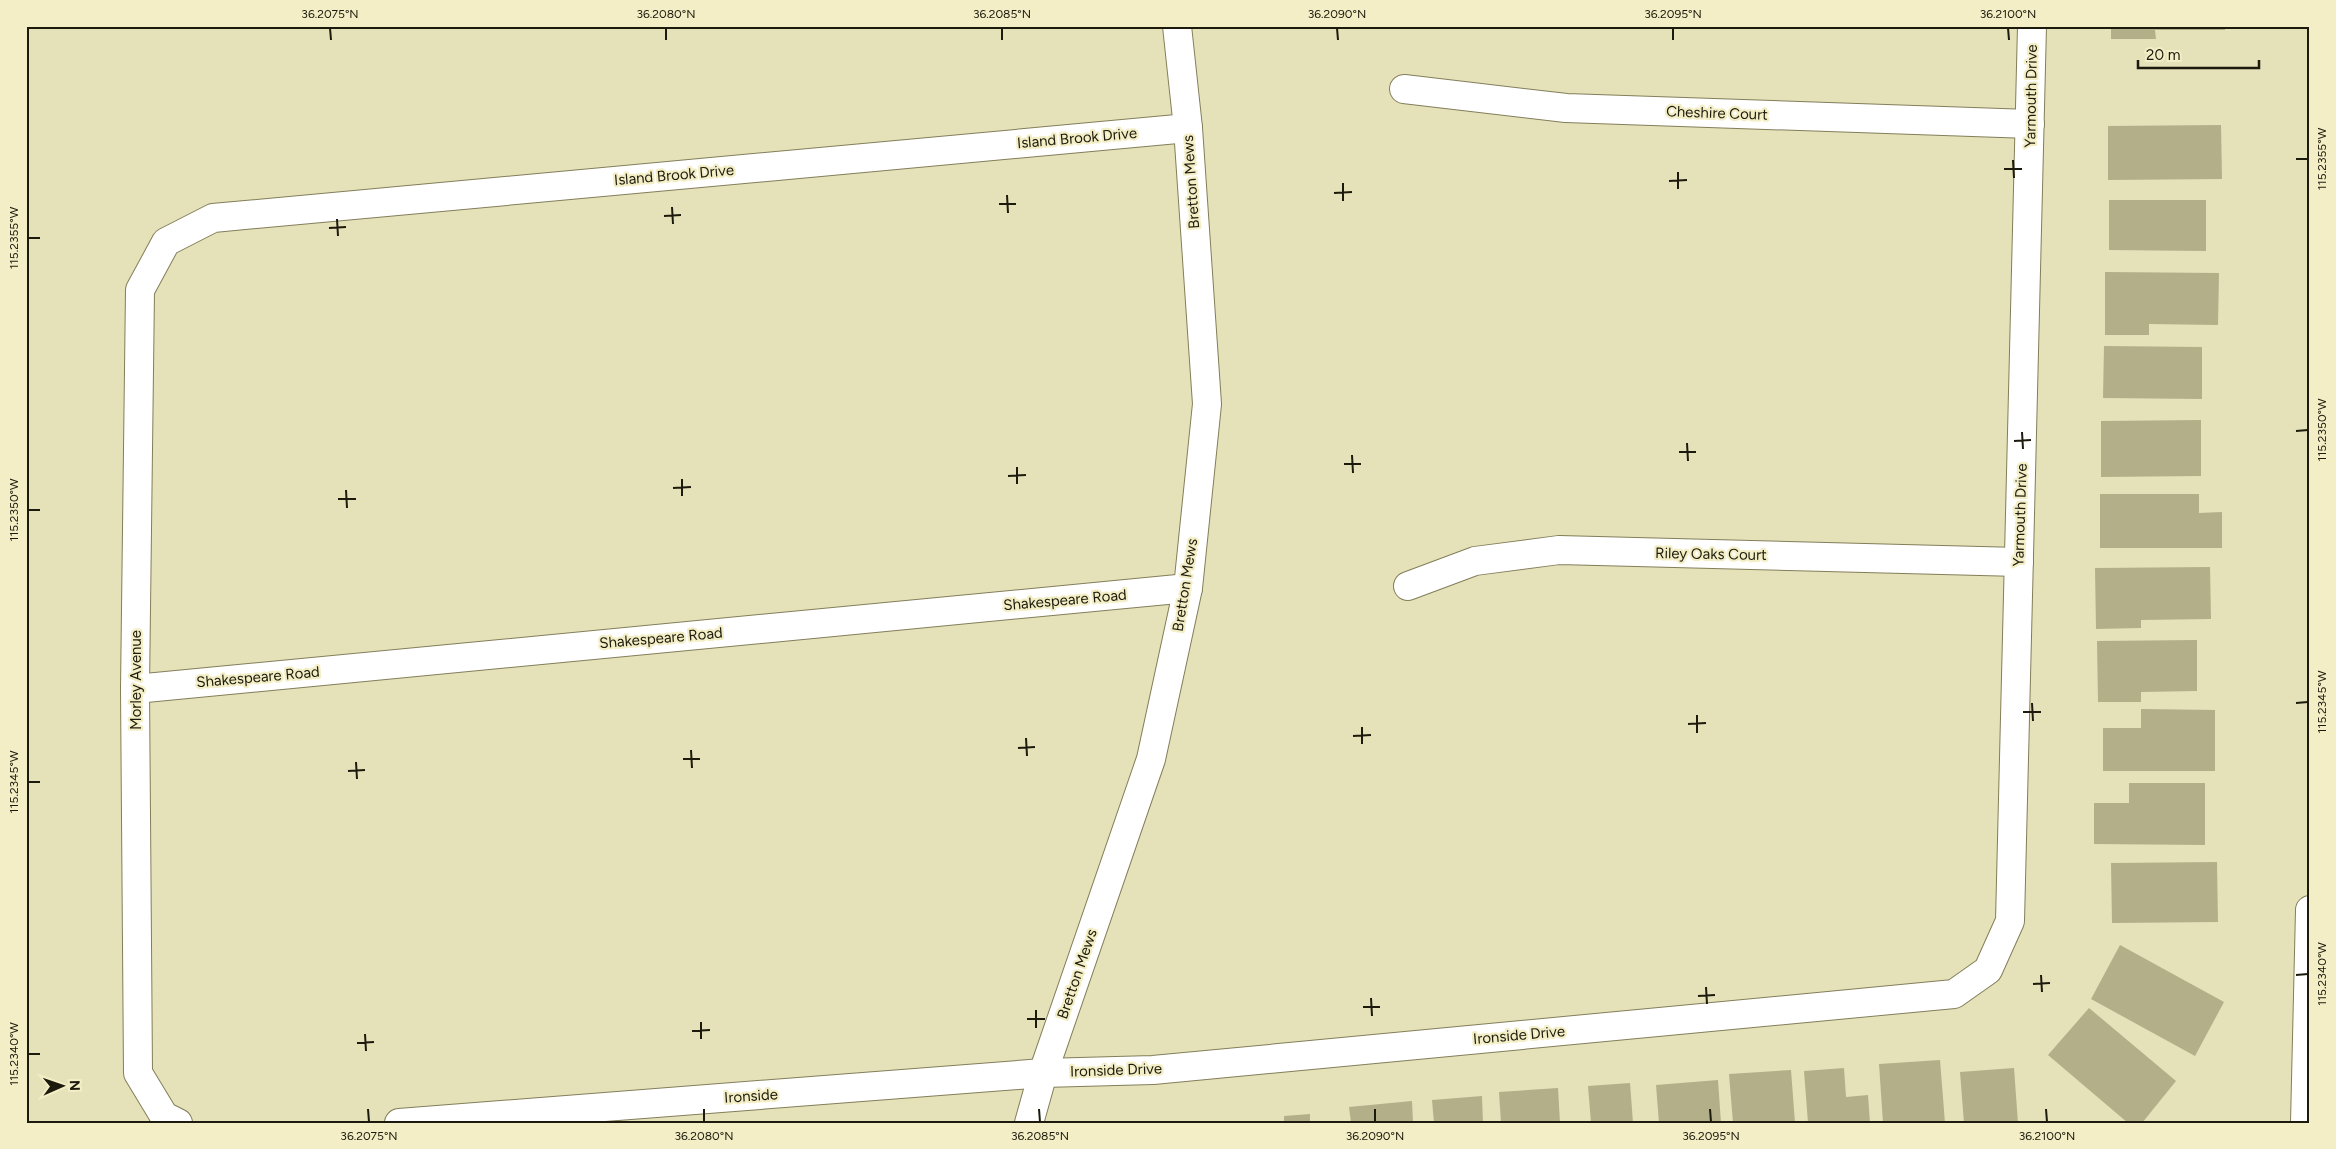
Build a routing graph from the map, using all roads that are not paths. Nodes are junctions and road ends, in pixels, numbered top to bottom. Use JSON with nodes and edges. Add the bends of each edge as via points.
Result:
{"nodes":[{"id":1,"x":1177,"y":26,"type":"edge"},
{"id":2,"x":2032,"y":26,"type":"edge"},
{"id":3,"x":1404,"y":90,"type":"dead end"},
{"id":4,"x":2030,"y":124,"type":"junction"},
{"id":5,"x":1188,"y":128,"type":"junction"},
{"id":6,"x":166,"y":242,"type":"joint"},
{"id":7,"x":2019,"y":562,"type":"junction"},
{"id":8,"x":1408,"y":586,"type":"dead end"},
{"id":9,"x":1188,"y":588,"type":"junction"},
{"id":10,"x":135,"y":689,"type":"junction"},
{"id":11,"x":2310,"y":910,"type":"edge"},
{"id":12,"x":1988,"y":970,"type":"joint"},
{"id":13,"x":1043,"y":1073,"type":"junction"},
{"id":14,"x":171,"y":1120,"type":"edge"},
{"id":15,"x":399,"y":1123,"type":"edge"},
{"id":16,"x":1029,"y":1123,"type":"edge"},
{"id":17,"x":2305,"y":1123,"type":"edge"}],
"edges":[{"from":1,"to":5,"type":"street","name":"Bretton Mews"},
{"from":2,"to":4,"type":"street","name":"Yarmouth Drive"},
{"from":3,"to":4,"type":"street","name":"Cheshire Court","via":[[1566,108]]},
{"from":4,"to":7,"type":"street","name":"Yarmouth Drive"},
{"from":5,"to":6,"type":"street","name":"Island Brook Drive","via":[[213,218]]},
{"from":5,"to":9,"type":"street","name":"Bretton Mews","via":[[1207,404]]},
{"from":6,"to":10,"type":"street","name":"Morley Avenue","via":[[140,290]]},
{"from":7,"to":8,"type":"street","name":"Riley Oaks Court","via":[[1559,550],[1475,561]]},
{"from":7,"to":12,"type":"street","name":"Yarmouth Drive","via":[[2010,921]]},
{"from":9,"to":10,"type":"street","name":"Shakespeare Road"},
{"from":9,"to":13,"type":"street","name":"Bretton Mews","via":[[1151,759]]},
{"from":10,"to":14,"type":"street","name":"Morley Avenue","via":[[138,1073]]},
{"from":11,"to":17,"type":"street"},
{"from":12,"to":13,"type":"street","name":"Ironside Drive","via":[[1954,994],[1153,1070]]},
{"from":13,"to":15,"type":"street","name":"Ironside"},
{"from":13,"to":16,"type":"street","name":"Bretton Mews"}]}
